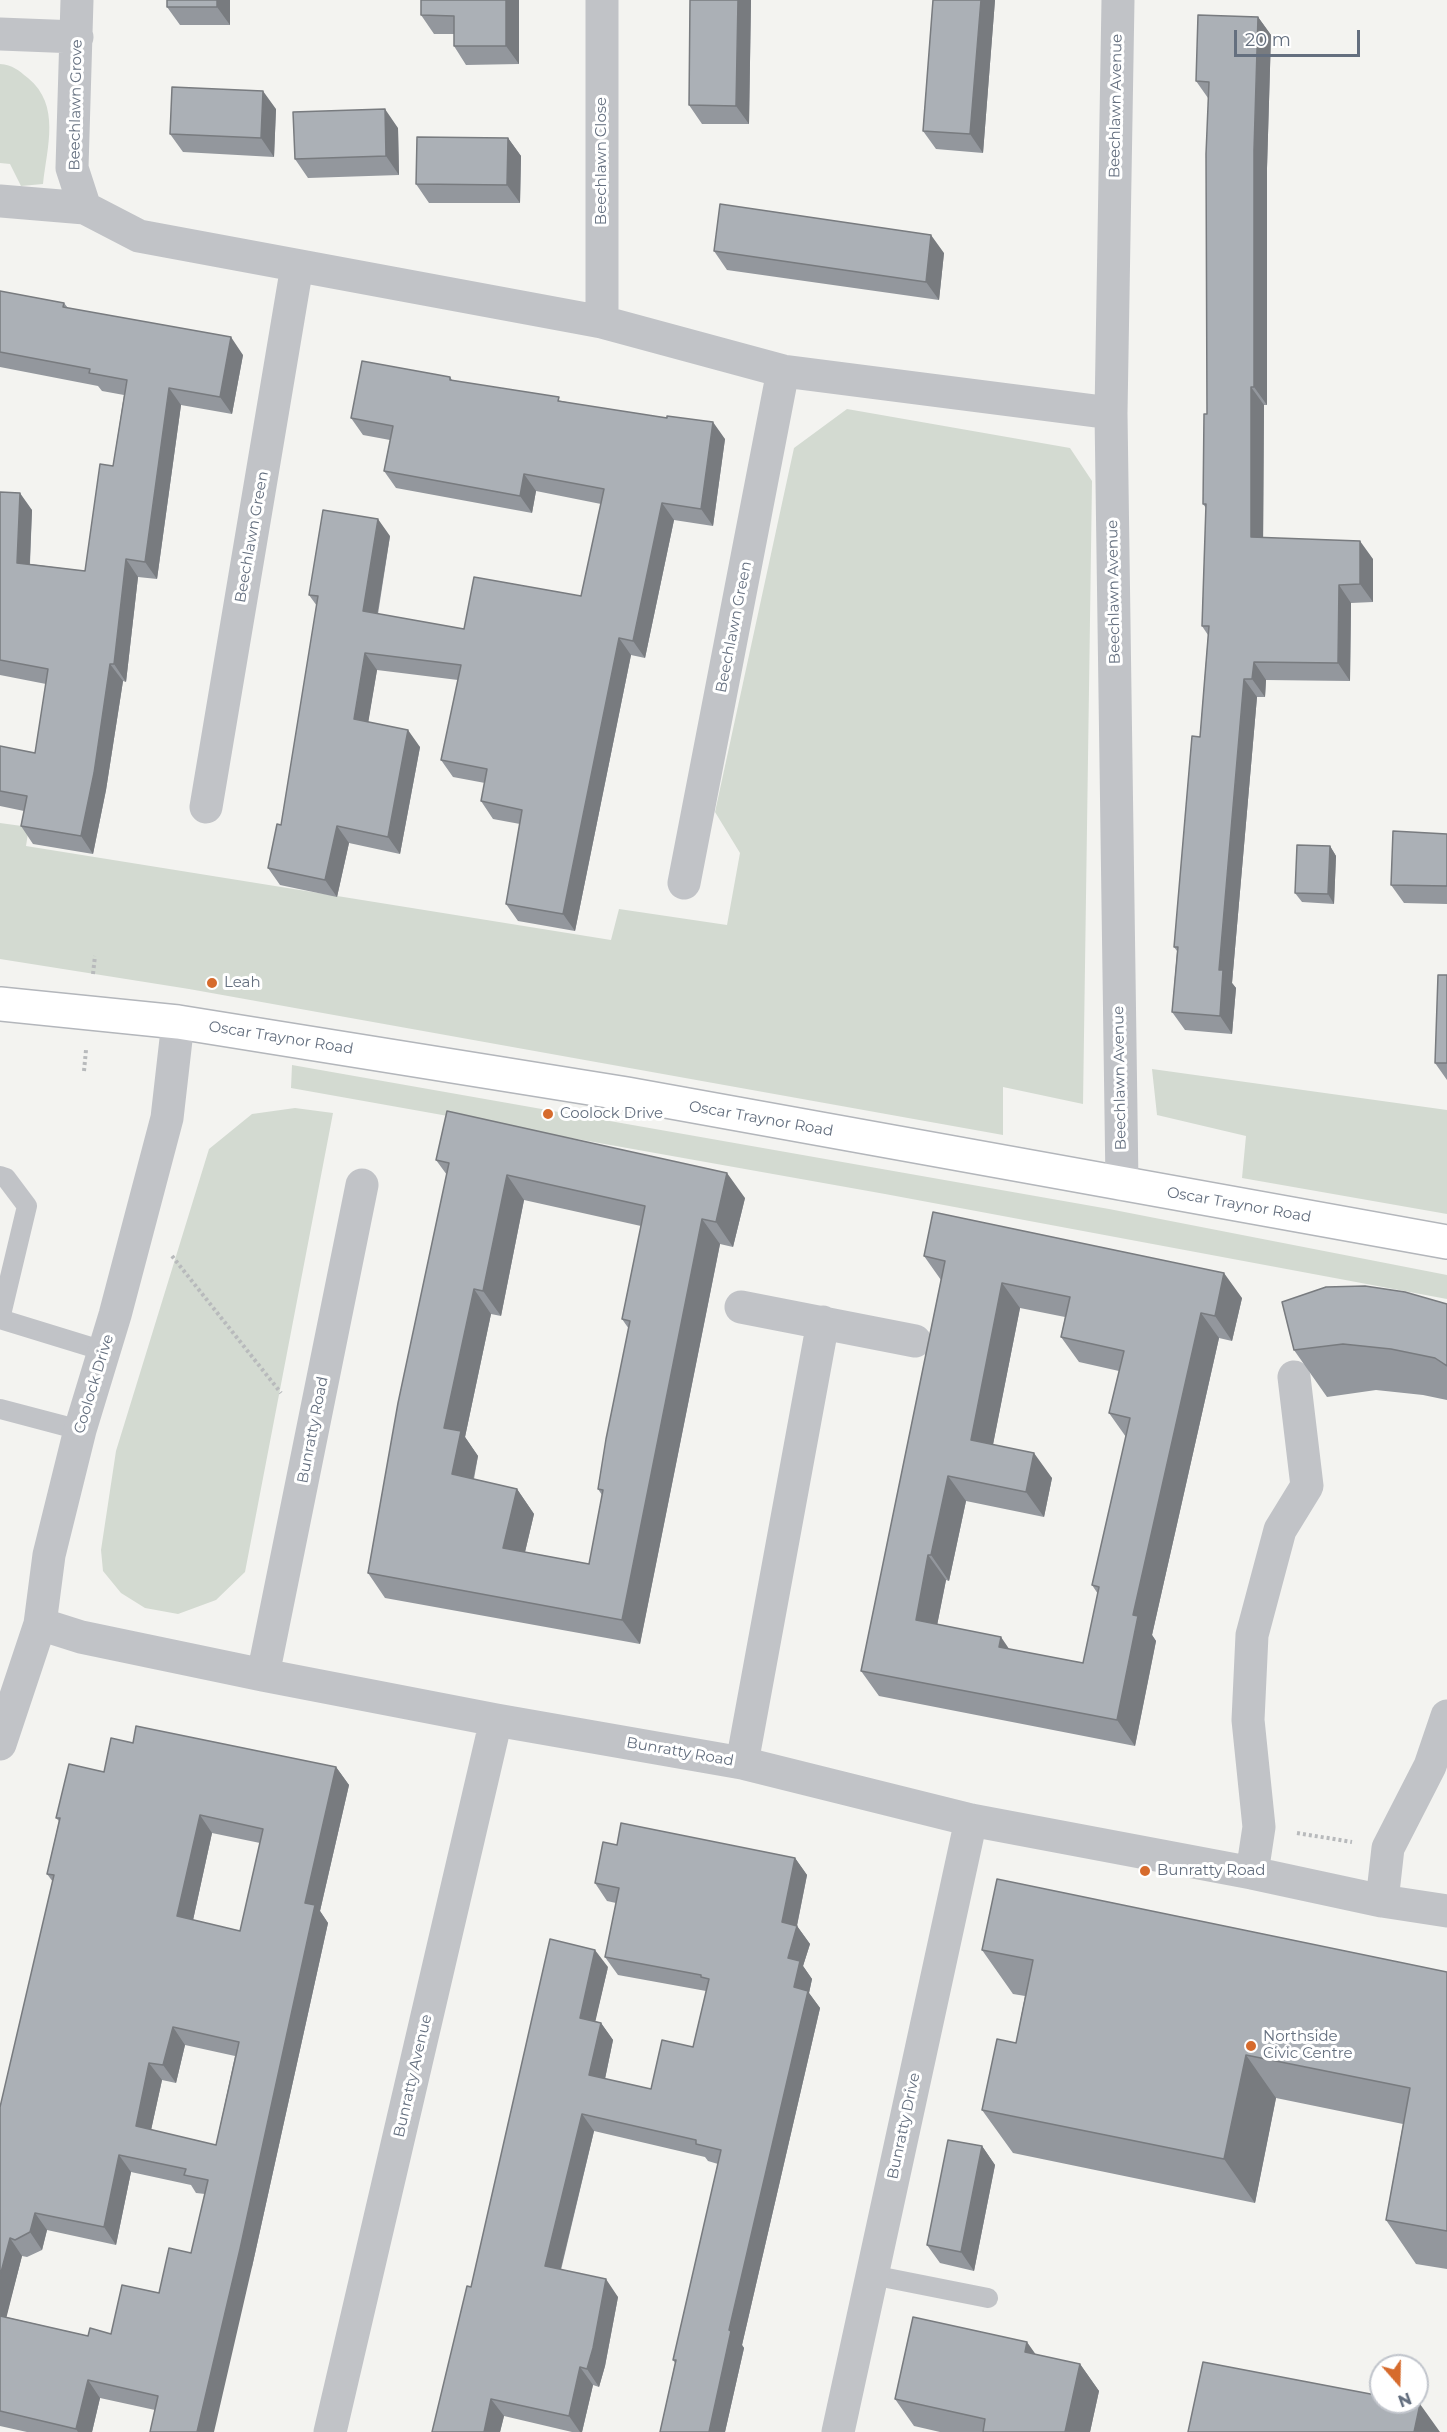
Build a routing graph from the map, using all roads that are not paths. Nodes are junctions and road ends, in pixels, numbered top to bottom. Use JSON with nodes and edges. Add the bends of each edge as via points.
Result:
{"nodes":[{"id":1,"x":77,"y":0,"type":"edge"},
{"id":2,"x":602,"y":0,"type":"edge"},
{"id":3,"x":1118,"y":0,"type":"edge"},
{"id":4,"x":0,"y":34,"type":"edge"},
{"id":5,"x":77,"y":37,"type":"junction"},
{"id":6,"x":0,"y":201,"type":"edge"},
{"id":7,"x":85,"y":208,"type":"junction"},
{"id":8,"x":297,"y":266,"type":"junction"},
{"id":9,"x":602,"y":322,"type":"junction"},
{"id":10,"x":783,"y":371,"type":"junction"},
{"id":11,"x":1111,"y":412,"type":"junction"},
{"id":12,"x":206,"y":807,"type":"dead end"},
{"id":13,"x":684,"y":883,"type":"dead end"},
{"id":14,"x":0,"y":1005,"type":"edge"},
{"id":15,"x":178,"y":1022,"type":"junction"},
{"id":16,"x":0,"y":1176,"type":"edge"},
{"id":17,"x":1122,"y":1184,"type":"junction"},
{"id":18,"x":362,"y":1185,"type":"dead end"},
{"id":19,"x":1447,"y":1242,"type":"edge"},
{"id":20,"x":741,"y":1307,"type":"dead end"},
{"id":21,"x":0,"y":1319,"type":"edge"},
{"id":22,"x":823,"y":1322,"type":"junction"},
{"id":23,"x":915,"y":1341,"type":"dead end"},
{"id":24,"x":104,"y":1351,"type":"junction"},
{"id":25,"x":1294,"y":1377,"type":"edge"},
{"id":26,"x":0,"y":1409,"type":"edge"},
{"id":27,"x":80,"y":1430,"type":"junction"},
{"id":28,"x":40,"y":1624,"type":"junction"},
{"id":29,"x":263,"y":1675,"type":"junction"},
{"id":30,"x":1447,"y":1716,"type":"edge"},
{"id":31,"x":496,"y":1720,"type":"junction"},
{"id":32,"x":0,"y":1744,"type":"edge"},
{"id":33,"x":742,"y":1763,"type":"junction"},
{"id":34,"x":971,"y":1820,"type":"junction"},
{"id":35,"x":1252,"y":1873,"type":"junction"},
{"id":36,"x":1382,"y":1901,"type":"junction"},
{"id":37,"x":1447,"y":1911,"type":"edge"},
{"id":38,"x":872,"y":2275,"type":"junction"},
{"id":39,"x":988,"y":2298,"type":"dead end"},
{"id":40,"x":330,"y":2432,"type":"edge"},
{"id":41,"x":838,"y":2432,"type":"edge"}],
"edges":[{"from":1,"to":5,"type":"street","name":"Beechlawn Grove"},
{"from":2,"to":9,"type":"street","name":"Beechlawn Close"},
{"from":3,"to":11,"type":"street","name":"Beechlawn Avenue"},
{"from":4,"to":5,"type":"street"},
{"from":5,"to":7,"type":"street","name":"Beechlawn Grove","via":[[72,168]]},
{"from":6,"to":7,"type":"street"},
{"from":7,"to":8,"type":"street","via":[[139,236]]},
{"from":8,"to":9,"type":"street"},
{"from":8,"to":12,"type":"street","name":"Beechlawn Green"},
{"from":9,"to":10,"type":"street"},
{"from":10,"to":11,"type":"street"},
{"from":10,"to":13,"type":"street","name":"Beechlawn Green"},
{"from":11,"to":17,"type":"street","name":"Beechlawn Avenue"},
{"from":14,"to":15,"type":"main road","name":"Oscar Traynor Road"},
{"from":15,"to":17,"type":"main road","name":"Oscar Traynor Road","via":[[627,1094]]},
{"from":15,"to":24,"type":"street","name":"Coolock Drive","via":[[167,1118]]},
{"from":16,"to":21,"type":"lane","via":[[6,1178],[27,1206]]},
{"from":17,"to":19,"type":"main road","name":"Oscar Traynor Road"},
{"from":18,"to":29,"type":"street","name":"Bunratty Road"},
{"from":20,"to":22,"type":"street"},
{"from":21,"to":24,"type":"lane"},
{"from":22,"to":23,"type":"street"},
{"from":22,"to":33,"type":"street","name":"Bunratty Road"},
{"from":24,"to":27,"type":"street","name":"Coolock Drive"},
{"from":25,"to":35,"type":"street","via":[[1307,1486],[1280,1530],[1252,1635],[1248,1720],[1259,1827]]},
{"from":26,"to":27,"type":"lane"},
{"from":27,"to":28,"type":"street","name":"Coolock Drive","via":[[49,1555]]},
{"from":28,"to":29,"type":"street","name":"Bunratty Road","via":[[81,1637]]},
{"from":28,"to":32,"type":"street","name":"Coolock Drive"},
{"from":29,"to":31,"type":"street","name":"Bunratty Road"},
{"from":30,"to":36,"type":"street","via":[[1430,1766],[1388,1848]]},
{"from":31,"to":33,"type":"street","name":"Bunratty Road"},
{"from":31,"to":40,"type":"street","name":"Bunratty Avenue"},
{"from":33,"to":34,"type":"street","name":"Bunratty Road"},
{"from":34,"to":35,"type":"street","name":"Bunratty Road"},
{"from":34,"to":38,"type":"street","name":"Bunratty Drive"},
{"from":35,"to":36,"type":"street","name":"Bunratty Road"},
{"from":36,"to":37,"type":"street","name":"Bunratty Road"},
{"from":38,"to":39,"type":"lane"},
{"from":38,"to":41,"type":"street","name":"Bunratty Drive"}]}
